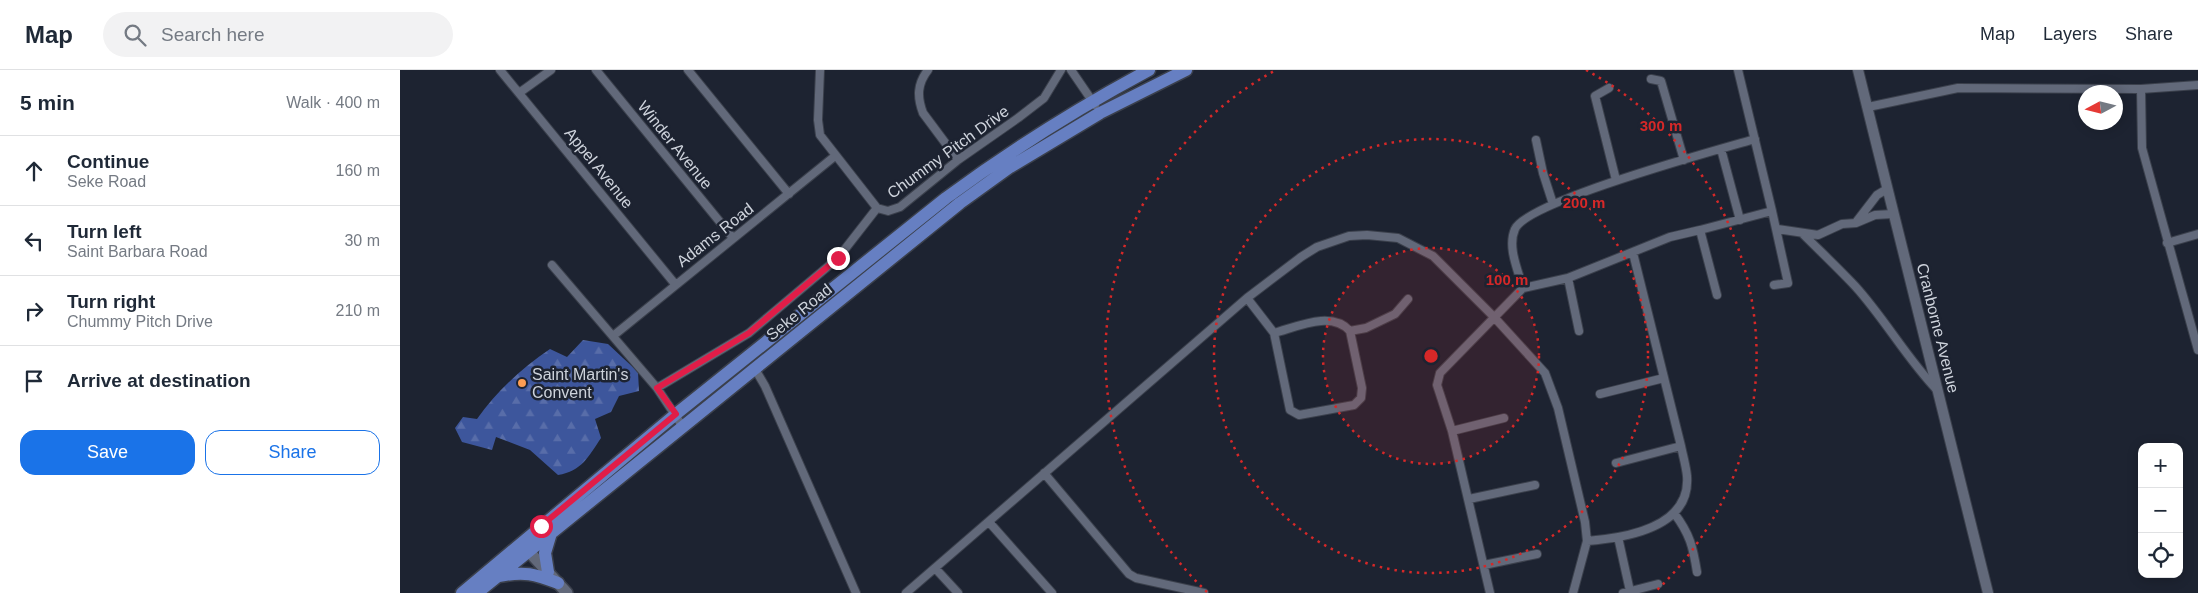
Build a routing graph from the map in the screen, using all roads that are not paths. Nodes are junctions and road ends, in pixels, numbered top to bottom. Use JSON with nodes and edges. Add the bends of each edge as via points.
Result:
{"nodes":[{"id":1,"x":500,"y":70,"type":"edge"},
{"id":2,"x":551,"y":70,"type":"edge"},
{"id":3,"x":596,"y":70,"type":"edge"},
{"id":4,"x":688,"y":70,"type":"edge"},
{"id":5,"x":819,"y":70,"type":"edge"},
{"id":6,"x":928,"y":70,"type":"edge"},
{"id":7,"x":1061,"y":70,"type":"edge"},
{"id":8,"x":1071,"y":70,"type":"edge"},
{"id":9,"x":1149,"y":70,"type":"edge"},
{"id":10,"x":1186,"y":70,"type":"edge"},
{"id":11,"x":1738,"y":70,"type":"edge"},
{"id":12,"x":1858,"y":70,"type":"edge"},
{"id":13,"x":1650,"y":79,"type":"dead end"},
{"id":14,"x":2198,"y":85,"type":"edge"},
{"id":15,"x":1609,"y":88,"type":"dead end"},
{"id":16,"x":2141,"y":89,"type":"junction"},
{"id":17,"x":519,"y":94,"type":"junction"},
{"id":18,"x":1093,"y":100,"type":"junction"},
{"id":19,"x":1868,"y":107,"type":"junction"},
{"id":20,"x":1100,"y":113,"type":"junction"},
{"id":21,"x":1755,"y":139,"type":"junction"},
{"id":22,"x":1536,"y":140,"type":"dead end"},
{"id":23,"x":1721,"y":149,"type":"junction"},
{"id":24,"x":835,"y":156,"type":"junction"},
{"id":25,"x":958,"y":160,"type":"junction"},
{"id":26,"x":1684,"y":160,"type":"junction"},
{"id":27,"x":1616,"y":180,"type":"junction"},
{"id":28,"x":1887,"y":189,"type":"junction"},
{"id":29,"x":789,"y":194,"type":"junction"},
{"id":30,"x":1553,"y":204,"type":"junction"},
{"id":31,"x":877,"y":208,"type":"junction"},
{"id":32,"x":1772,"y":211,"type":"junction"},
{"id":33,"x":1893,"y":214,"type":"junction"},
{"id":34,"x":1740,"y":220,"type":"junction"},
{"id":35,"x":1856,"y":223,"type":"junction"},
{"id":36,"x":1777,"y":229,"type":"junction"},
{"id":37,"x":1700,"y":230,"type":"junction"},
{"id":38,"x":1803,"y":234,"type":"junction"},
{"id":39,"x":2198,"y":234,"type":"edge"},
{"id":40,"x":733,"y":238,"type":"junction"},
{"id":41,"x":2167,"y":243,"type":"junction"},
{"id":42,"x":1634,"y":253,"type":"junction"},
{"id":43,"x":552,"y":265,"type":"dead end"},
{"id":44,"x":1568,"y":278,"type":"junction"},
{"id":45,"x":675,"y":284,"type":"junction"},
{"id":46,"x":1774,"y":285,"type":"dead end"},
{"id":47,"x":1523,"y":288,"type":"junction"},
{"id":48,"x":1716,"y":295,"type":"dead end"},
{"id":49,"x":1247,"y":298,"type":"junction"},
{"id":50,"x":1408,"y":299,"type":"dead end"},
{"id":51,"x":1494,"y":317,"type":"junction"},
{"id":52,"x":1350,"y":331,"type":"junction"},
{"id":53,"x":1579,"y":331,"type":"dead end"},
{"id":54,"x":1274,"y":332,"type":"junction"},
{"id":55,"x":613,"y":336,"type":"junction"},
{"id":56,"x":2198,"y":350,"type":"edge"},
{"id":57,"x":755,"y":369,"type":"junction"},
{"id":58,"x":1664,"y":378,"type":"junction"},
{"id":59,"x":657,"y":388,"type":"junction"},
{"id":60,"x":1938,"y":391,"type":"junction"},
{"id":61,"x":1600,"y":394,"type":"dead end"},
{"id":62,"x":676,"y":414,"type":"junction"},
{"id":63,"x":1504,"y":418,"type":"dead end"},
{"id":64,"x":683,"y":427,"type":"junction"},
{"id":65,"x":1452,"y":431,"type":"junction"},
{"id":66,"x":1681,"y":446,"type":"junction"},
{"id":67,"x":1616,"y":463,"type":"dead end"},
{"id":68,"x":1044,"y":473,"type":"junction"},
{"id":69,"x":1536,"y":485,"type":"dead end"},
{"id":70,"x":1469,"y":499,"type":"junction"},
{"id":71,"x":1674,"y":513,"type":"junction"},
{"id":72,"x":989,"y":522,"type":"junction"},
{"id":73,"x":551,"y":533,"type":"junction"},
{"id":74,"x":1618,"y":537,"type":"junction"},
{"id":75,"x":1587,"y":541,"type":"junction"},
{"id":76,"x":525,"y":547,"type":"junction"},
{"id":77,"x":1537,"y":554,"type":"dead end"},
{"id":78,"x":1484,"y":565,"type":"junction"},
{"id":79,"x":935,"y":568,"type":"junction"},
{"id":80,"x":548,"y":572,"type":"junction"},
{"id":81,"x":1697,"y":572,"type":"dead end"},
{"id":82,"x":498,"y":576,"type":"junction"},
{"id":83,"x":558,"y":583,"type":"junction"},
{"id":84,"x":1658,"y":584,"type":"dead end"},
{"id":85,"x":1626,"y":592,"type":"edge"},
{"id":86,"x":462,"y":593,"type":"edge"},
{"id":87,"x":478,"y":593,"type":"edge"},
{"id":88,"x":566,"y":593,"type":"edge"},
{"id":89,"x":856,"y":593,"type":"edge"},
{"id":90,"x":906,"y":593,"type":"edge"},
{"id":91,"x":958,"y":593,"type":"edge"},
{"id":92,"x":1052,"y":593,"type":"edge"},
{"id":93,"x":1204,"y":593,"type":"edge"},
{"id":94,"x":1490,"y":593,"type":"edge"},
{"id":95,"x":1573,"y":593,"type":"edge"},
{"id":96,"x":1988,"y":593,"type":"edge"}],
"edges":[{"from":1,"to":17,"type":"street","name":"Appel Avenue"},
{"from":2,"to":17,"type":"street"},
{"from":3,"to":40,"type":"street","name":"Winder Avenue"},
{"from":4,"to":29,"type":"street"},
{"from":5,"to":24,"type":"street","via":[[819,131]]},
{"from":6,"to":25,"type":"street","via":[[919,87],[920,106]]},
{"from":7,"to":25,"type":"street","name":"Chummy Pitch Drive","via":[[1044,98]]},
{"from":8,"to":18,"type":"street"},
{"from":9,"to":18,"type":"main road","name":"Seke Road"},
{"from":10,"to":20,"type":"main road","name":"Seke Road"},
{"from":11,"to":21,"type":"street"},
{"from":12,"to":19,"type":"street","name":"Cranborne Avenue"},
{"from":13,"to":26,"type":"street","via":[[1662,81]]},
{"from":14,"to":16,"type":"street"},
{"from":15,"to":27,"type":"street","via":[[1595,96]]},
{"from":16,"to":19,"type":"street","via":[[1958,88]]},
{"from":16,"to":41,"type":"street","via":[[2142,148]]},
{"from":17,"to":45,"type":"street","name":"Appel Avenue"},
{"from":18,"to":20,"type":"street"},
{"from":18,"to":62,"type":"main road","name":"Seke Road","via":[[946,198]]},
{"from":19,"to":28,"type":"street","name":"Cranborne Avenue"},
{"from":20,"to":57,"type":"main road","name":"Seke Road","via":[[967,197]]},
{"from":21,"to":23,"type":"street"},
{"from":21,"to":32,"type":"street"},
{"from":22,"to":30,"type":"street"},
{"from":23,"to":26,"type":"street"},
{"from":23,"to":34,"type":"street"},
{"from":24,"to":29,"type":"street","name":"Adams Road"},
{"from":24,"to":31,"type":"street"},
{"from":25,"to":31,"type":"street","name":"Chummy Pitch Drive","via":[[893,211]]},
{"from":26,"to":27,"type":"street"},
{"from":27,"to":30,"type":"street"},
{"from":28,"to":33,"type":"street","name":"Cranborne Avenue"},
{"from":28,"to":35,"type":"street","via":[[1877,195]]},
{"from":29,"to":40,"type":"street","name":"Adams Road"},
{"from":30,"to":47,"type":"street","via":[[1516,226],[1512,249]]},
{"from":31,"to":59,"type":"street","name":"Chummy Pitch Drive","via":[[838,258],[749,333]]},
{"from":32,"to":34,"type":"street"},
{"from":32,"to":36,"type":"street"},
{"from":33,"to":35,"type":"street","via":[[1874,215]]},
{"from":33,"to":60,"type":"street","name":"Cranborne Avenue"},
{"from":34,"to":37,"type":"street"},
{"from":35,"to":38,"type":"street","via":[[1842,224],[1818,235]]},
{"from":36,"to":38,"type":"street"},
{"from":36,"to":46,"type":"street","via":[[1788,283]]},
{"from":37,"to":42,"type":"street","via":[[1670,237]]},
{"from":37,"to":48,"type":"street"},
{"from":38,"to":60,"type":"street","via":[[1854,286]]},
{"from":39,"to":41,"type":"street"},
{"from":40,"to":45,"type":"street","name":"Adams Road"},
{"from":41,"to":56,"type":"street"},
{"from":42,"to":44,"type":"street"},
{"from":42,"to":58,"type":"street"},
{"from":43,"to":55,"type":"street"},
{"from":44,"to":47,"type":"street"},
{"from":44,"to":53,"type":"street"},
{"from":45,"to":55,"type":"street","name":"Adams Road"},
{"from":47,"to":51,"type":"street"},
{"from":49,"to":51,"type":"street","via":[[1317,247],[1349,236],[1367,235],[1398,238],[1433,256]]},
{"from":49,"to":54,"type":"street"},
{"from":49,"to":68,"type":"street"},
{"from":50,"to":52,"type":"street","via":[[1395,314],[1366,328]]},
{"from":51,"to":65,"type":"street","via":[[1444,367],[1438,378],[1437,385]]},
{"from":51,"to":75,"type":"street","via":[[1538,363],[1550,385]]},
{"from":52,"to":54,"type":"street","via":[[1337,321],[1326,320]]},
{"from":52,"to":54,"type":"street","via":[[1362,388],[1359,401],[1354,405],[1299,415],[1288,405]]},
{"from":55,"to":59,"type":"street"},
{"from":57,"to":64,"type":"main road","name":"Seke Road"},
{"from":57,"to":89,"type":"street"},
{"from":58,"to":61,"type":"street"},
{"from":58,"to":66,"type":"street"},
{"from":59,"to":62,"type":"street"},
{"from":60,"to":96,"type":"street","name":"Cranborne Avenue"},
{"from":62,"to":64,"type":"street"},
{"from":62,"to":76,"type":"main road","name":"Seke Road"},
{"from":63,"to":65,"type":"street"},
{"from":64,"to":73,"type":"main road","name":"Seke Road"},
{"from":65,"to":70,"type":"street"},
{"from":66,"to":67,"type":"street"},
{"from":66,"to":71,"type":"street","via":[[1687,477],[1683,496]]},
{"from":68,"to":72,"type":"street"},
{"from":68,"to":93,"type":"street","via":[[1129,574]]},
{"from":69,"to":70,"type":"street"},
{"from":70,"to":78,"type":"street"},
{"from":71,"to":74,"type":"street","via":[[1649,529]]},
{"from":71,"to":81,"type":"street","via":[[1692,542]]},
{"from":72,"to":79,"type":"street"},
{"from":72,"to":92,"type":"street"},
{"from":73,"to":76,"type":"main road","name":"Seke Road"},
{"from":73,"to":80,"type":"main road","via":[[545,553]]},
{"from":74,"to":75,"type":"street"},
{"from":74,"to":85,"type":"street"},
{"from":75,"to":95,"type":"street"},
{"from":76,"to":80,"type":"main road"},
{"from":76,"to":82,"type":"main road","name":"Seke Road"},
{"from":76,"to":86,"type":"main road","name":"Seke Road"},
{"from":77,"to":78,"type":"street"},
{"from":78,"to":94,"type":"street"},
{"from":79,"to":90,"type":"street"},
{"from":79,"to":91,"type":"street"},
{"from":80,"to":83,"type":"main road"},
{"from":82,"to":83,"type":"main road","via":[[534,574]]},
{"from":82,"to":87,"type":"main road","name":"Seke Road"},
{"from":83,"to":88,"type":"main road"},
{"from":84,"to":85,"type":"street"}]}
